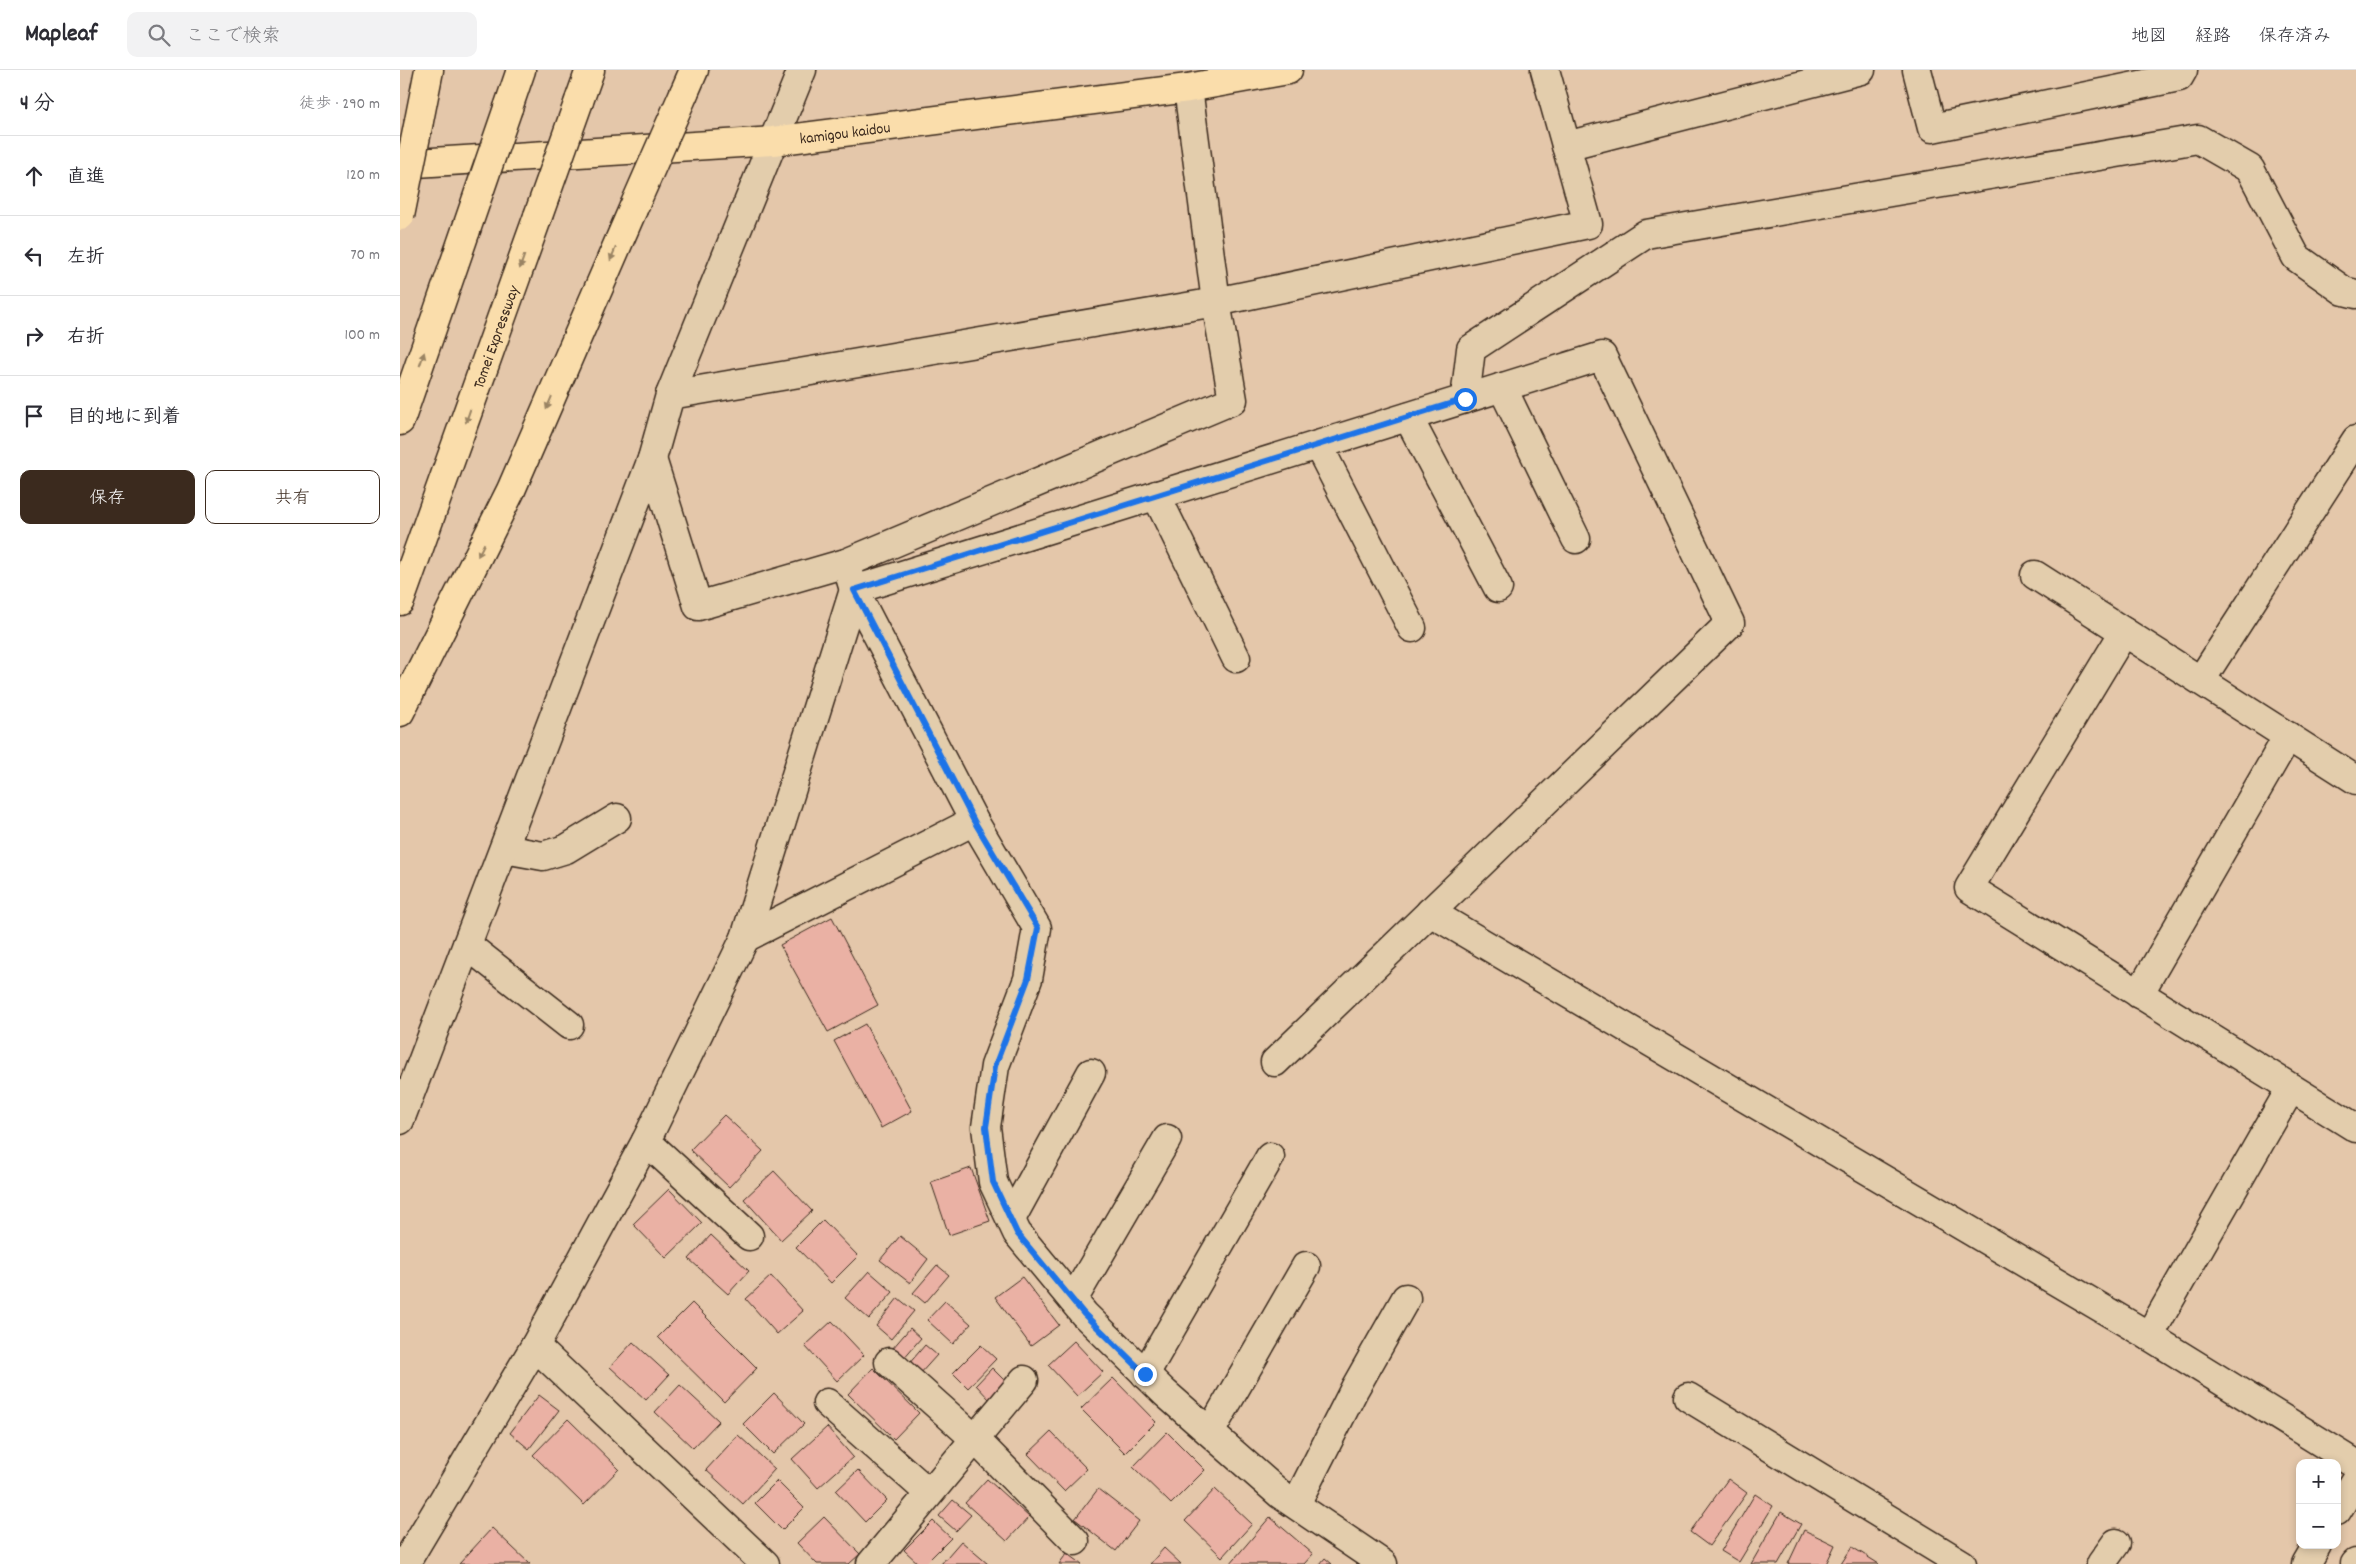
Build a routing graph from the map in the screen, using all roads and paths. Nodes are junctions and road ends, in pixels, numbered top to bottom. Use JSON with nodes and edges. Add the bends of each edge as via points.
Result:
{"nodes":[{"id":1,"x":430,"y":70,"type":"edge"},
{"id":2,"x":521,"y":70,"type":"edge"},
{"id":3,"x":590,"y":70,"type":"edge"},
{"id":4,"x":802,"y":70,"type":"edge"},
{"id":5,"x":1288,"y":70,"type":"edge"},
{"id":6,"x":1545,"y":70,"type":"edge"},
{"id":7,"x":1861,"y":70,"type":"edge"},
{"id":8,"x":1917,"y":70,"type":"edge"},
{"id":9,"x":2183,"y":70,"type":"edge"},
{"id":10,"x":689,"y":82,"type":"edge"},
{"id":11,"x":1188,"y":88,"type":"junction"},
{"id":12,"x":773,"y":141,"type":"junction"},
{"id":13,"x":1566,"y":146,"type":"junction"},
{"id":14,"x":400,"y":164,"type":"edge"},
{"id":15,"x":400,"y":216,"type":"edge"},
{"id":16,"x":2356,"y":294,"type":"edge"},
{"id":17,"x":1216,"y":302,"type":"junction"},
{"id":18,"x":1502,"y":387,"type":"junction"},
{"id":19,"x":670,"y":395,"type":"junction"},
{"id":20,"x":1465,"y":399,"type":"junction"},
{"id":21,"x":1408,"y":417,"type":"junction"},
{"id":22,"x":400,"y":421,"type":"edge"},
{"id":23,"x":2356,"y":440,"type":"edge"},
{"id":24,"x":1318,"y":445,"type":"junction"},
{"id":25,"x":652,"y":460,"type":"junction"},
{"id":26,"x":1156,"y":495,"type":"junction"},
{"id":27,"x":1576,"y":539,"type":"dead end"},
{"id":28,"x":846,"y":563,"type":"junction"},
{"id":29,"x":2035,"y":575,"type":"dead end"},
{"id":30,"x":1498,"y":588,"type":"dead end"},
{"id":31,"x":854,"y":590,"type":"junction"},
{"id":32,"x":400,"y":601,"type":"edge"},
{"id":33,"x":1412,"y":628,"type":"dead end"},
{"id":34,"x":2124,"y":632,"type":"junction"},
{"id":35,"x":1236,"y":658,"type":"dead end"},
{"id":36,"x":2201,"y":680,"type":"junction"},
{"id":37,"x":400,"y":712,"type":"edge"},
{"id":38,"x":2288,"y":736,"type":"junction"},
{"id":39,"x":2356,"y":780,"type":"edge"},
{"id":40,"x":617,"y":818,"type":"dead end"},
{"id":41,"x":974,"y":821,"type":"junction"},
{"id":42,"x":504,"y":849,"type":"junction"},
{"id":43,"x":1430,"y":912,"type":"junction"},
{"id":44,"x":745,"y":938,"type":"junction"},
{"id":45,"x":467,"y":945,"type":"junction"},
{"id":46,"x":2139,"y":994,"type":"junction"},
{"id":47,"x":569,"y":1024,"type":"dead end"},
{"id":48,"x":1275,"y":1062,"type":"dead end"},
{"id":49,"x":1091,"y":1073,"type":"dead end"},
{"id":50,"x":2291,"y":1088,"type":"junction"},
{"id":51,"x":400,"y":1120,"type":"edge"},
{"id":52,"x":2356,"y":1128,"type":"edge"},
{"id":53,"x":1166,"y":1139,"type":"dead end"},
{"id":54,"x":646,"y":1141,"type":"junction"},
{"id":55,"x":1270,"y":1157,"type":"dead end"},
{"id":56,"x":1011,"y":1219,"type":"junction"},
{"id":57,"x":749,"y":1236,"type":"dead end"},
{"id":58,"x":1306,"y":1266,"type":"dead end"},
{"id":59,"x":1406,"y":1298,"type":"dead end"},
{"id":60,"x":1072,"y":1300,"type":"junction"},
{"id":61,"x":2149,"y":1336,"type":"junction"},
{"id":62,"x":535,"y":1346,"type":"junction"},
{"id":63,"x":889,"y":1362,"type":"dead end"},
{"id":64,"x":1145,"y":1374,"type":"junction"},
{"id":65,"x":1024,"y":1380,"type":"dead end"},
{"id":66,"x":1688,"y":1397,"type":"dead end"},
{"id":67,"x":827,"y":1403,"type":"dead end"},
{"id":68,"x":1210,"y":1432,"type":"junction"},
{"id":69,"x":975,"y":1439,"type":"junction"},
{"id":70,"x":2356,"y":1464,"type":"edge"},
{"id":71,"x":2356,"y":1480,"type":"edge"},
{"id":72,"x":929,"y":1493,"type":"junction"},
{"id":73,"x":1296,"y":1504,"type":"junction"},
{"id":74,"x":2341,"y":1505,"type":"edge"},
{"id":75,"x":1075,"y":1541,"type":"dead end"},
{"id":76,"x":2315,"y":1549,"type":"edge"},
{"id":77,"x":405,"y":1564,"type":"edge"},
{"id":78,"x":765,"y":1564,"type":"edge"},
{"id":79,"x":870,"y":1564,"type":"edge"},
{"id":80,"x":1383,"y":1564,"type":"edge"},
{"id":81,"x":1962,"y":1564,"type":"edge"},
{"id":82,"x":2306,"y":1564,"type":"edge"}],
"edges":[{"from":1,"to":15,"type":"main road","bridge":true},
{"from":22,"to":2,"type":"main road","one_way":true,"bridge":true},
{"from":3,"to":32,"type":"main road","name":"Tomei Expressway","one_way":true,"bridge":true},
{"from":4,"to":12,"type":"street"},
{"from":5,"to":11,"type":"main road","name":"kamigou kaidou"},
{"from":6,"to":13,"type":"street"},
{"from":7,"to":13,"type":"street"},
{"from":8,"to":9,"type":"street","via":[[1932,128],[2179,77]]},
{"from":10,"to":37,"type":"main road","one_way":true,"bridge":true,"via":[[511,490]]},
{"from":11,"to":12,"type":"main road","name":"kamigou kaidou"},
{"from":11,"to":17,"type":"street"},
{"from":12,"to":14,"type":"main road","name":"kamigou kaidou"},
{"from":12,"to":19,"type":"street"},
{"from":13,"to":17,"type":"street","via":[[1588,224]]},
{"from":16,"to":20,"type":"street","via":[[2344,292],[2296,256],[2250,169],[2198,139],[1646,234],[1471,349]]},
{"from":17,"to":19,"type":"street"},
{"from":17,"to":28,"type":"street","via":[[1232,400]]},
{"from":18,"to":20,"type":"street"},
{"from":18,"to":27,"type":"street"},
{"from":18,"to":43,"type":"street","via":[[1602,356],[1730,623]]},
{"from":19,"to":25,"type":"street"},
{"from":20,"to":21,"type":"street"},
{"from":21,"to":24,"type":"street"},
{"from":21,"to":30,"type":"street"},
{"from":23,"to":36,"type":"street"},
{"from":24,"to":26,"type":"street"},
{"from":24,"to":33,"type":"street"},
{"from":25,"to":28,"type":"street","via":[[698,606]]},
{"from":25,"to":42,"type":"street"},
{"from":26,"to":31,"type":"street"},
{"from":26,"to":35,"type":"street"},
{"from":28,"to":31,"type":"street"},
{"from":29,"to":34,"type":"street"},
{"from":31,"to":41,"type":"street"},
{"from":31,"to":44,"type":"street"},
{"from":34,"to":36,"type":"street"},
{"from":34,"to":46,"type":"street","via":[[1969,888]]},
{"from":36,"to":38,"type":"street"},
{"from":38,"to":39,"type":"street"},
{"from":38,"to":46,"type":"street"},
{"from":40,"to":42,"type":"street","via":[[566,849],[543,856]]},
{"from":41,"to":44,"type":"street"},
{"from":41,"to":56,"type":"street","via":[[1038,928],[1028,979],[995,1066],[986,1127],[993,1182]]},
{"from":42,"to":45,"type":"street"},
{"from":43,"to":48,"type":"street"},
{"from":43,"to":61,"type":"street"},
{"from":44,"to":54,"type":"street"},
{"from":45,"to":47,"type":"street"},
{"from":45,"to":51,"type":"street"},
{"from":46,"to":50,"type":"street"},
{"from":49,"to":56,"type":"street"},
{"from":50,"to":52,"type":"street"},
{"from":50,"to":61,"type":"street"},
{"from":53,"to":60,"type":"street"},
{"from":54,"to":57,"type":"street"},
{"from":54,"to":62,"type":"street"},
{"from":55,"to":64,"type":"street"},
{"from":56,"to":60,"type":"street","via":[[1017,1233]]},
{"from":58,"to":68,"type":"street"},
{"from":59,"to":73,"type":"street","via":[[1355,1388]]},
{"from":60,"to":64,"type":"street"},
{"from":61,"to":70,"type":"street"},
{"from":62,"to":77,"type":"street"},
{"from":62,"to":78,"type":"street"},
{"from":63,"to":69,"type":"street"},
{"from":64,"to":68,"type":"street"},
{"from":65,"to":69,"type":"street"},
{"from":66,"to":81,"type":"street"},
{"from":67,"to":72,"type":"street"},
{"from":68,"to":73,"type":"street","via":[[1281,1495]]},
{"from":69,"to":72,"type":"street"},
{"from":69,"to":75,"type":"street"},
{"from":71,"to":74,"type":"street"},
{"from":72,"to":79,"type":"street"},
{"from":73,"to":80,"type":"street"},
{"from":76,"to":82,"type":"street"}]}
